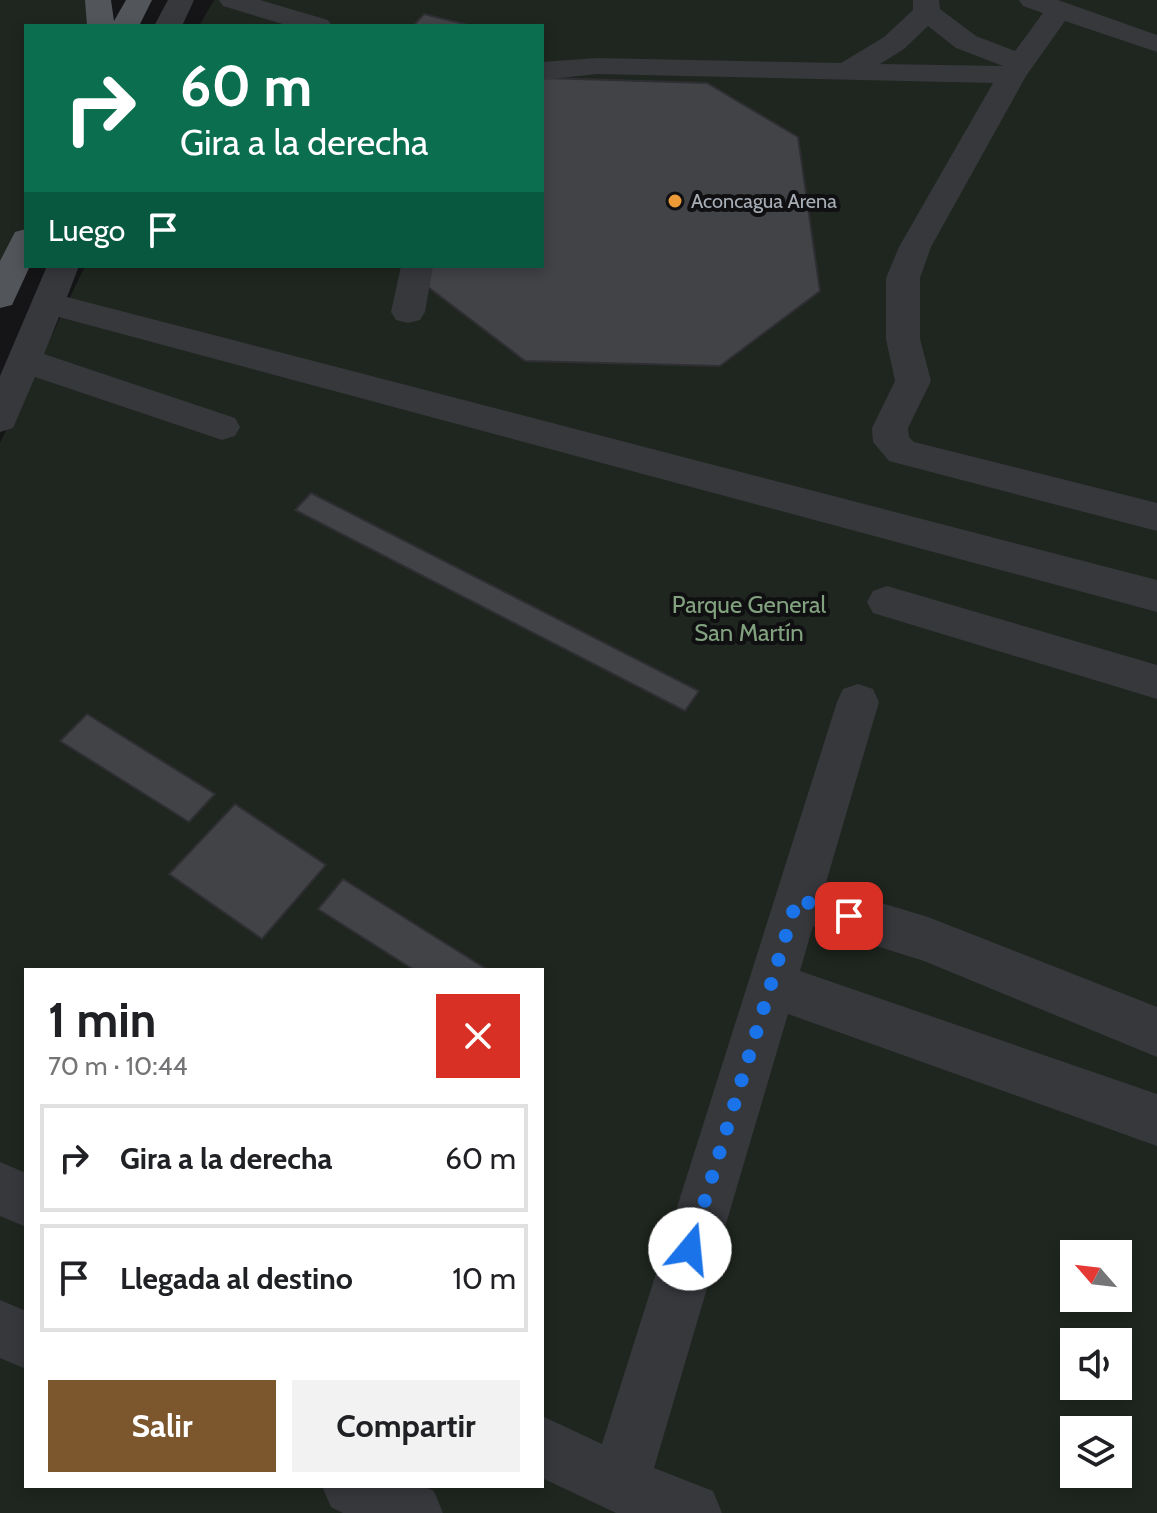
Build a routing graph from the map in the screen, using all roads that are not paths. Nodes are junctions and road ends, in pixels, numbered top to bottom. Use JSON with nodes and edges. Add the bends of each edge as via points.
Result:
{"nodes":[{"id":1,"x":98,"y":0,"type":"edge"},
{"id":2,"x":139,"y":0,"type":"edge"},
{"id":3,"x":181,"y":0,"type":"edge"},
{"id":4,"x":232,"y":0,"type":"edge"},
{"id":5,"x":1046,"y":5,"type":"edge"},
{"id":6,"x":926,"y":6,"type":"edge"},
{"id":7,"x":101,"y":24,"type":"edge"},
{"id":8,"x":126,"y":24,"type":"edge"},
{"id":9,"x":169,"y":24,"type":"edge"},
{"id":10,"x":311,"y":24,"type":"edge"},
{"id":11,"x":1157,"y":44,"type":"edge"},
{"id":12,"x":851,"y":69,"type":"junction"},
{"id":13,"x":1016,"y":69,"type":"junction"},
{"id":14,"x":544,"y":71,"type":"edge"},
{"id":15,"x":24,"y":243,"type":"edge"},
{"id":16,"x":62,"y":268,"type":"edge"},
{"id":17,"x":417,"y":268,"type":"edge"},
{"id":18,"x":0,"y":297,"type":"edge"},
{"id":19,"x":47,"y":303,"type":"junction"},
{"id":20,"x":408,"y":312,"type":"dead end"},
{"id":21,"x":23,"y":360,"type":"junction"},
{"id":22,"x":0,"y":419,"type":"edge"},
{"id":23,"x":222,"y":427,"type":"dead end"},
{"id":24,"x":1157,"y":517,"type":"edge"},
{"id":25,"x":1157,"y":596,"type":"edge"},
{"id":26,"x":887,"y":602,"type":"dead end"},
{"id":27,"x":1157,"y":682,"type":"edge"},
{"id":28,"x":858,"y":702,"type":"dead end"},
{"id":29,"x":797,"y":899,"type":"junction"},
{"id":30,"x":769,"y":984,"type":"junction"},
{"id":31,"x":1157,"y":1032,"type":"edge"},
{"id":32,"x":1157,"y":1120,"type":"edge"},
{"id":33,"x":0,"y":1189,"type":"edge"},
{"id":34,"x":24,"y":1199,"type":"edge"},
{"id":35,"x":0,"y":1328,"type":"edge"},
{"id":36,"x":24,"y":1339,"type":"edge"},
{"id":37,"x":544,"y":1447,"type":"edge"},
{"id":38,"x":619,"y":1484,"type":"junction"},
{"id":39,"x":356,"y":1488,"type":"edge"},
{"id":40,"x":412,"y":1513,"type":"edge"},
{"id":41,"x":691,"y":1513,"type":"edge"}],
"edges":[{"from":1,"to":7,"type":"main road"},
{"from":2,"to":8,"type":"main road"},
{"from":3,"to":9,"type":"lane"},
{"from":4,"to":10,"type":"lane"},
{"from":5,"to":11,"type":"lane"},
{"from":5,"to":13,"type":"lane"},
{"from":6,"to":12,"type":"lane","via":[[894,43]]},
{"from":6,"to":13,"type":"lane","via":[[966,42]]},
{"from":12,"to":13,"type":"lane"},
{"from":12,"to":14,"type":"lane","via":[[597,66]]},
{"from":13,"to":24,"type":"lane","via":[[915,247],[903,278],[903,339],[913,381],[890,428],[891,442],[902,452]]},
{"from":15,"to":18,"type":"main road"},
{"from":16,"to":19,"type":"lane"},
{"from":17,"to":20,"type":"lane"},
{"from":19,"to":21,"type":"lane"},
{"from":19,"to":25,"type":"lane"},
{"from":21,"to":22,"type":"lane"},
{"from":21,"to":23,"type":"lane"},
{"from":26,"to":27,"type":"lane"},
{"from":28,"to":29,"type":"lane"},
{"from":29,"to":30,"type":"lane"},
{"from":29,"to":31,"type":"lane","via":[[928,940]]},
{"from":30,"to":32,"type":"lane"},
{"from":30,"to":38,"type":"lane"},
{"from":33,"to":34,"type":"lane"},
{"from":35,"to":36,"type":"lane"},
{"from":37,"to":38,"type":"lane"},
{"from":38,"to":41,"type":"lane"},
{"from":39,"to":40,"type":"lane"}]}
